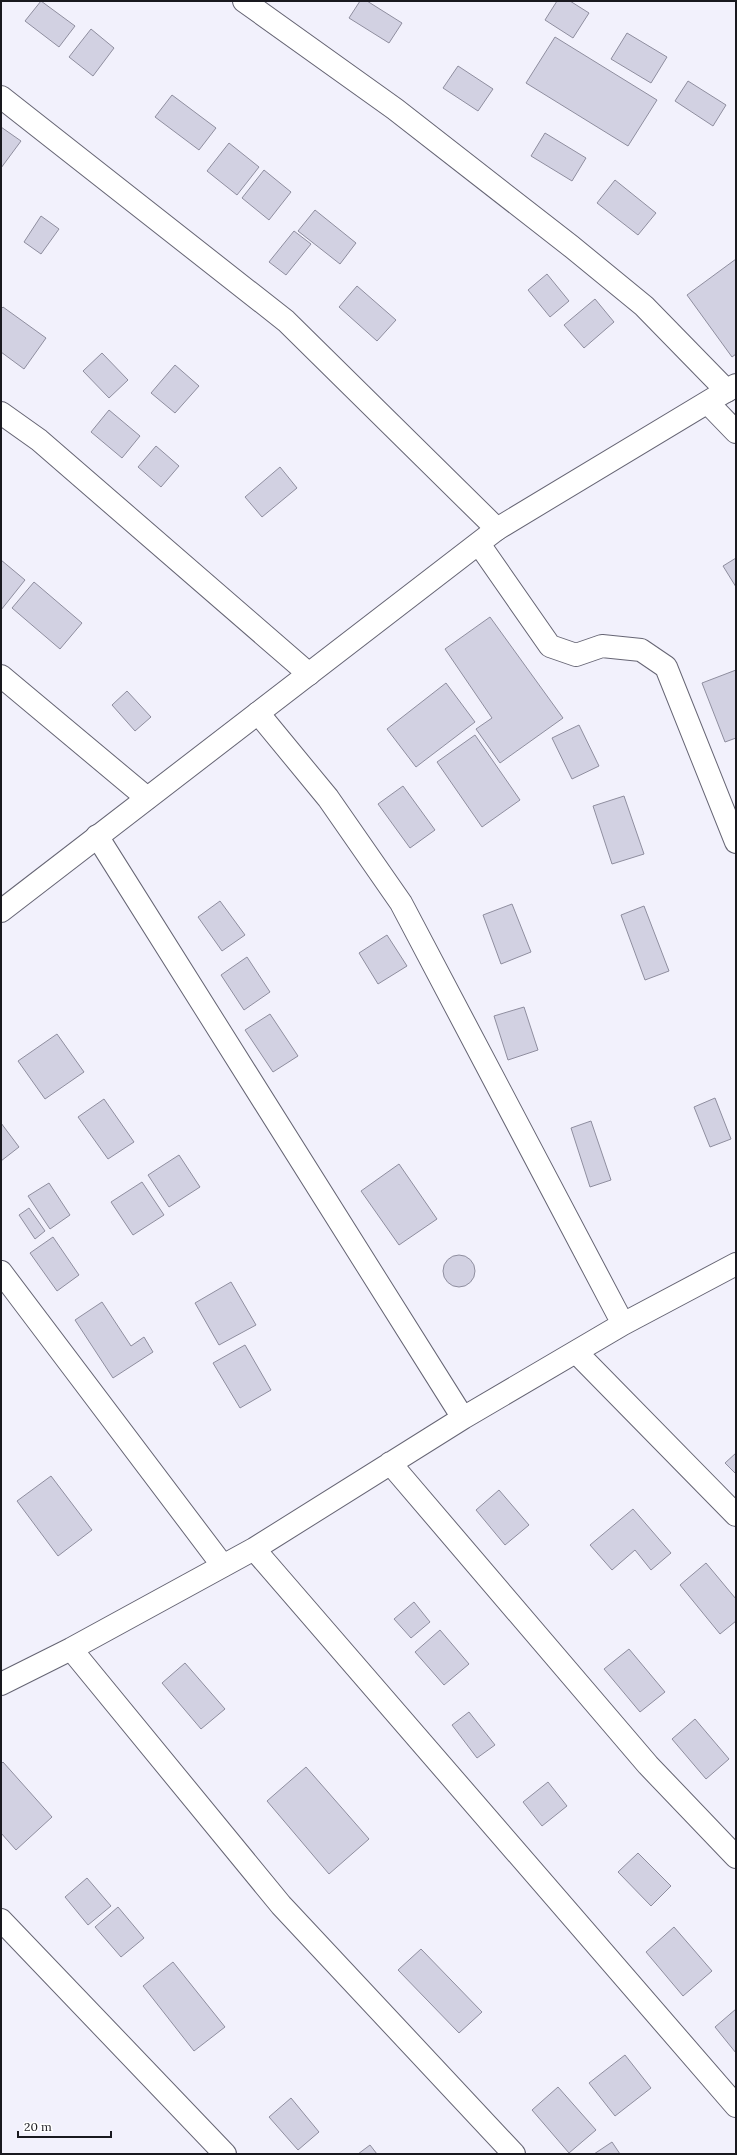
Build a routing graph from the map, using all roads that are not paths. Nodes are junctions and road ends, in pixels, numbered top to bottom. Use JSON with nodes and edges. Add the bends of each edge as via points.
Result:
{"nodes":[{"id":1,"x":244,"y":1,"type":"edge"},
{"id":2,"x":1,"y":97,"type":"edge"},
{"id":3,"x":731,"y":388,"type":"edge"},
{"id":4,"x":708,"y":402,"type":"junction"},
{"id":5,"x":1,"y":413,"type":"edge"},
{"id":6,"x":736,"y":432,"type":"edge"},
{"id":7,"x":497,"y":529,"type":"junction"},
{"id":8,"x":479,"y":544,"type":"junction"},
{"id":9,"x":309,"y":674,"type":"junction"},
{"id":10,"x":1,"y":676,"type":"edge"},
{"id":11,"x":258,"y":713,"type":"junction"},
{"id":12,"x":147,"y":798,"type":"junction"},
{"id":13,"x":97,"y":836,"type":"junction"},
{"id":14,"x":736,"y":842,"type":"edge"},
{"id":15,"x":1,"y":911,"type":"edge"},
{"id":16,"x":736,"y":1264,"type":"edge"},
{"id":17,"x":1,"y":1272,"type":"edge"},
{"id":18,"x":623,"y":1324,"type":"junction"},
{"id":19,"x":576,"y":1352,"type":"junction"},
{"id":20,"x":463,"y":1418,"type":"junction"},
{"id":21,"x":390,"y":1463,"type":"junction"},
{"id":22,"x":736,"y":1515,"type":"edge"},
{"id":23,"x":254,"y":1549,"type":"junction"},
{"id":24,"x":223,"y":1566,"type":"junction"},
{"id":25,"x":71,"y":1649,"type":"junction"},
{"id":26,"x":1,"y":1684,"type":"edge"},
{"id":27,"x":736,"y":1857,"type":"edge"},
{"id":28,"x":1,"y":1920,"type":"edge"},
{"id":29,"x":736,"y":2106,"type":"edge"},
{"id":30,"x":225,"y":2154,"type":"edge"},
{"id":31,"x":514,"y":2154,"type":"edge"}],
"edges":[{"from":1,"to":3,"type":"street","via":[[395,109],[572,246],[644,306]]},
{"from":2,"to":7,"type":"street","via":[[286,321]]},
{"from":3,"to":4,"type":"street"},
{"from":4,"to":6,"type":"street"},
{"from":4,"to":7,"type":"street"},
{"from":5,"to":9,"type":"street","via":[[38,440]]},
{"from":7,"to":8,"type":"street"},
{"from":8,"to":9,"type":"street"},
{"from":8,"to":14,"type":"street","via":[[550,646],[576,655],[602,646],[641,650],[666,667]]},
{"from":9,"to":11,"type":"street"},
{"from":10,"to":12,"type":"street"},
{"from":11,"to":12,"type":"street"},
{"from":11,"to":18,"type":"street","via":[[328,798],[401,903]]},
{"from":12,"to":13,"type":"street"},
{"from":13,"to":15,"type":"street"},
{"from":13,"to":20,"type":"street"},
{"from":16,"to":18,"type":"street"},
{"from":17,"to":24,"type":"street"},
{"from":18,"to":19,"type":"street"},
{"from":19,"to":20,"type":"street"},
{"from":19,"to":22,"type":"street"},
{"from":20,"to":21,"type":"street"},
{"from":21,"to":23,"type":"street"},
{"from":21,"to":27,"type":"street","via":[[648,1765]]},
{"from":23,"to":24,"type":"street"},
{"from":23,"to":29,"type":"street"},
{"from":24,"to":25,"type":"street"},
{"from":25,"to":26,"type":"street"},
{"from":25,"to":31,"type":"street","via":[[281,1905]]},
{"from":28,"to":30,"type":"street"}]}
